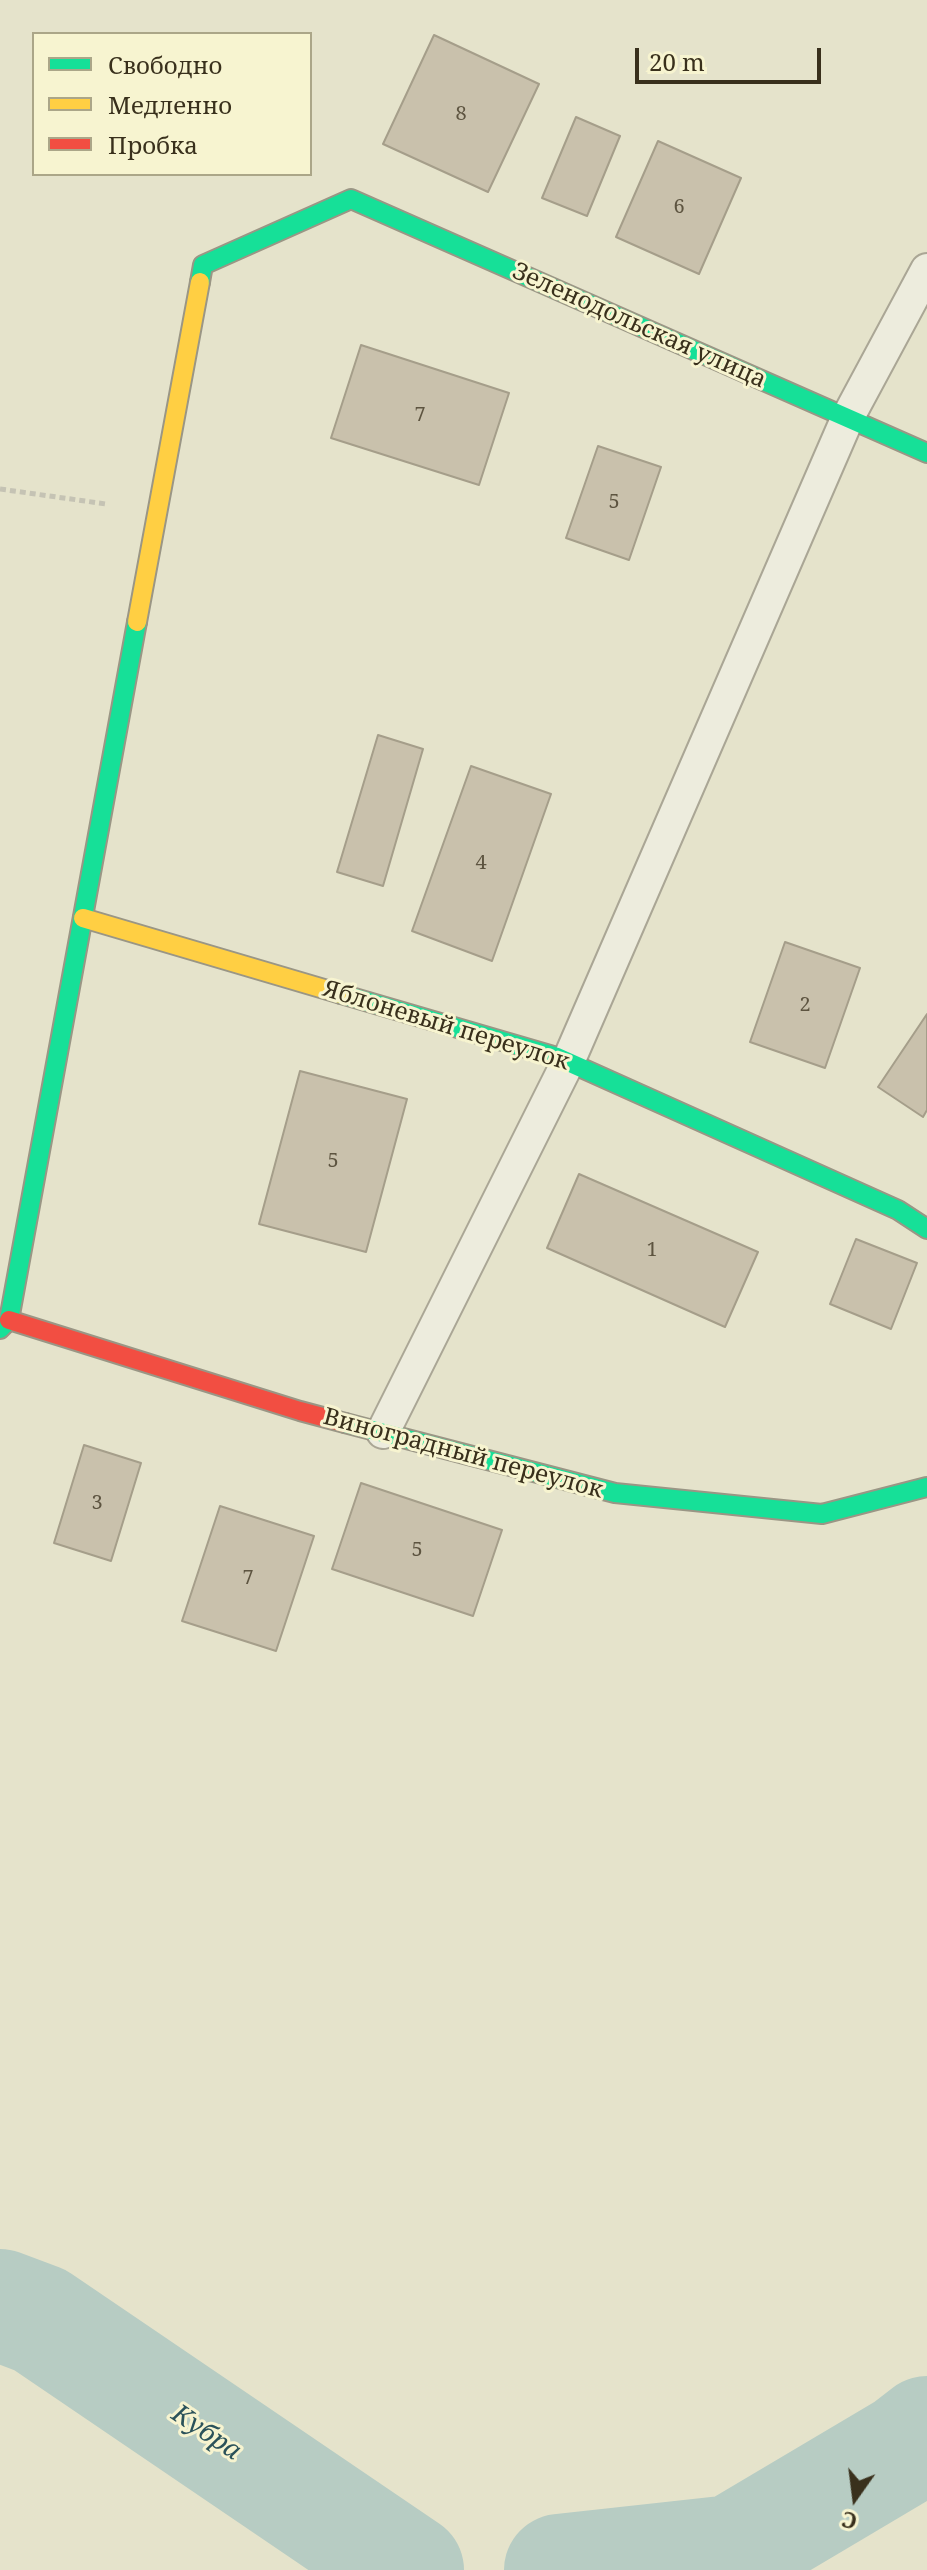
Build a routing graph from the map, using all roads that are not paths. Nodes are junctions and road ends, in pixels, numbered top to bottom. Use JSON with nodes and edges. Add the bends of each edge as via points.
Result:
{"nodes":[{"id":1,"x":927,"y":270,"type":"edge"},
{"id":2,"x":848,"y":417,"type":"junction"},
{"id":3,"x":927,"y":453,"type":"edge"},
{"id":4,"x":83,"y":918,"type":"junction"},
{"id":5,"x":568,"y":1062,"type":"junction"},
{"id":6,"x":927,"y":1229,"type":"edge"},
{"id":7,"x":4,"y":1324,"type":"edge"},
{"id":8,"x":383,"y":1432,"type":"junction"},
{"id":9,"x":927,"y":1487,"type":"edge"}],
"edges":[{"from":1,"to":2,"type":"lane"},
{"from":2,"to":3,"type":"street","name":"Зеленодольская улица"},
{"from":2,"to":4,"type":"street","name":"Зеленодольская улица","via":[[351,199],[203,265]]},
{"from":2,"to":5,"type":"lane"},
{"from":4,"to":5,"type":"street","name":"Яблоневый переулок"},
{"from":4,"to":7,"type":"street"},
{"from":5,"to":6,"type":"street","name":"Яблоневый переулок","via":[[898,1210]]},
{"from":5,"to":8,"type":"lane"},
{"from":7,"to":8,"type":"street","name":"Виноградный переулок"},
{"from":8,"to":9,"type":"street","name":"Виноградный переулок","via":[[615,1493],[660,1498],[822,1514]]}]}
